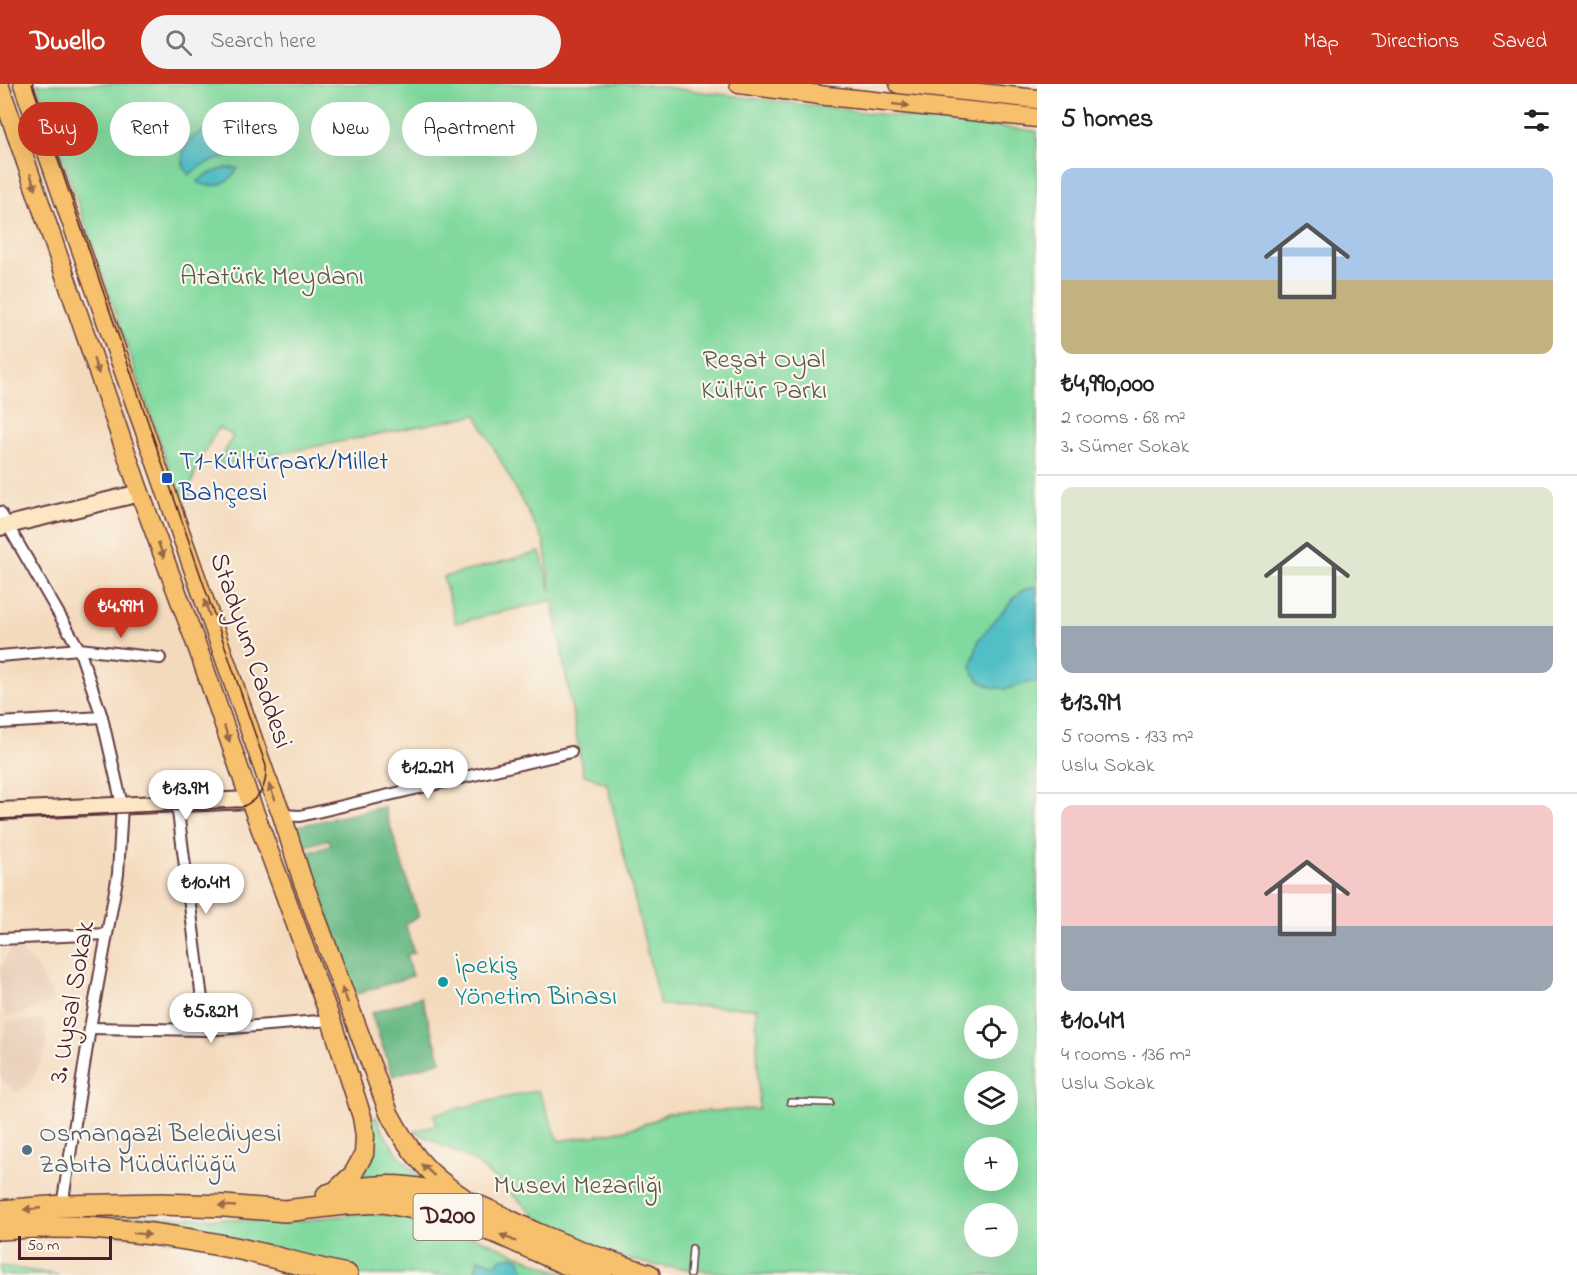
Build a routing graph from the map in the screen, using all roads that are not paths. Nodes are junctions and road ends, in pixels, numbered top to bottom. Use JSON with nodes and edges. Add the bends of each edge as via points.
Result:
{"nodes":[{"id":1,"x":23,"y":84,"type":"edge"},
{"id":2,"x":739,"y":84,"type":"edge"},
{"id":3,"x":899,"y":84,"type":"edge"},
{"id":4,"x":0,"y":87,"type":"edge"},
{"id":5,"x":1037,"y":99,"type":"edge"},
{"id":6,"x":1037,"y":118,"type":"edge"},
{"id":7,"x":140,"y":493,"type":"junction"},
{"id":8,"x":2,"y":521,"type":"edge"},
{"id":9,"x":79,"y":649,"type":"junction"},
{"id":10,"x":0,"y":656,"type":"edge"},
{"id":11,"x":160,"y":658,"type":"dead end"},
{"id":12,"x":102,"y":717,"type":"junction"},
{"id":13,"x":0,"y":723,"type":"edge"},
{"id":14,"x":571,"y":752,"type":"dead end"},
{"id":15,"x":250,"y":800,"type":"junction"},
{"id":16,"x":177,"y":804,"type":"junction"},
{"id":17,"x":122,"y":805,"type":"junction"},
{"id":18,"x":0,"y":811,"type":"edge"},
{"id":19,"x":282,"y":815,"type":"junction"},
{"id":20,"x":107,"y":934,"type":"junction"},
{"id":21,"x":0,"y":939,"type":"edge"},
{"id":22,"x":331,"y":1020,"type":"junction"},
{"id":23,"x":90,"y":1028,"type":"junction"},
{"id":24,"x":206,"y":1030,"type":"junction"},
{"id":25,"x":790,"y":1102,"type":"dead end"},
{"id":26,"x":831,"y":1103,"type":"dead end"},
{"id":27,"x":475,"y":1204,"type":"junction"},
{"id":28,"x":62,"y":1206,"type":"junction"},
{"id":29,"x":0,"y":1211,"type":"edge"},
{"id":30,"x":285,"y":1211,"type":"junction"},
{"id":31,"x":4,"y":1231,"type":"edge"},
{"id":32,"x":692,"y":1248,"type":"dead end"},
{"id":33,"x":347,"y":1275,"type":"edge"},
{"id":34,"x":602,"y":1275,"type":"edge"},
{"id":35,"x":649,"y":1275,"type":"edge"},
{"id":36,"x":690,"y":1275,"type":"edge"}],
"edges":[{"from":19,"to":1,"type":"main road","name":"Stadyum Caddesi","one_way":true},
{"from":2,"to":6,"type":"main road","one_way":true},
{"from":3,"to":5,"type":"main road"},
{"from":4,"to":7,"type":"main road","one_way":true},
{"from":7,"to":8,"type":"main road"},
{"from":7,"to":15,"type":"main road","one_way":true},
{"from":8,"to":9,"type":"street","name":"3. Uysal Sokak"},
{"from":9,"to":10,"type":"street"},
{"from":9,"to":11,"type":"street"},
{"from":9,"to":12,"type":"street","name":"3. Uysal Sokak"},
{"from":12,"to":13,"type":"street"},
{"from":12,"to":17,"type":"street","name":"3. Uysal Sokak"},
{"from":14,"to":19,"type":"street","via":[[300,816]]},
{"from":15,"to":16,"type":"main road"},
{"from":15,"to":22,"type":"main road"},
{"from":16,"to":17,"type":"main road"},
{"from":16,"to":24,"type":"street"},
{"from":17,"to":18,"type":"main road"},
{"from":17,"to":20,"type":"street","name":"3. Uysal Sokak","via":[[118,874]]},
{"from":27,"to":19,"type":"main road","name":"Stadyum Caddesi","one_way":true,"via":[[424,1167],[389,1113]]},
{"from":20,"to":21,"type":"street"},
{"from":20,"to":23,"type":"street","name":"3. Uysal Sokak"},
{"from":22,"to":24,"type":"street"},
{"from":22,"to":30,"type":"main road","via":[[362,1117],[364,1154],[353,1174],[335,1191]]},
{"from":23,"to":24,"type":"street"},
{"from":23,"to":28,"type":"street","name":"3. Uysal Sokak"},
{"from":25,"to":26,"type":"lane"},
{"from":27,"to":30,"type":"highway","via":[[405,1186],[361,1187]]},
{"from":27,"to":35,"type":"highway","via":[[592,1257]]},
{"from":28,"to":29,"type":"highway","one_way":true},
{"from":30,"to":28,"type":"highway","one_way":true,"via":[[160,1204]]},
{"from":34,"to":30,"type":"highway","number":"D200","one_way":true,"via":[[434,1212],[383,1202]]},
{"from":31,"to":33,"type":"highway","one_way":true,"via":[[96,1229],[158,1236],[238,1249]]},
{"from":32,"to":36,"type":"lane"}]}
